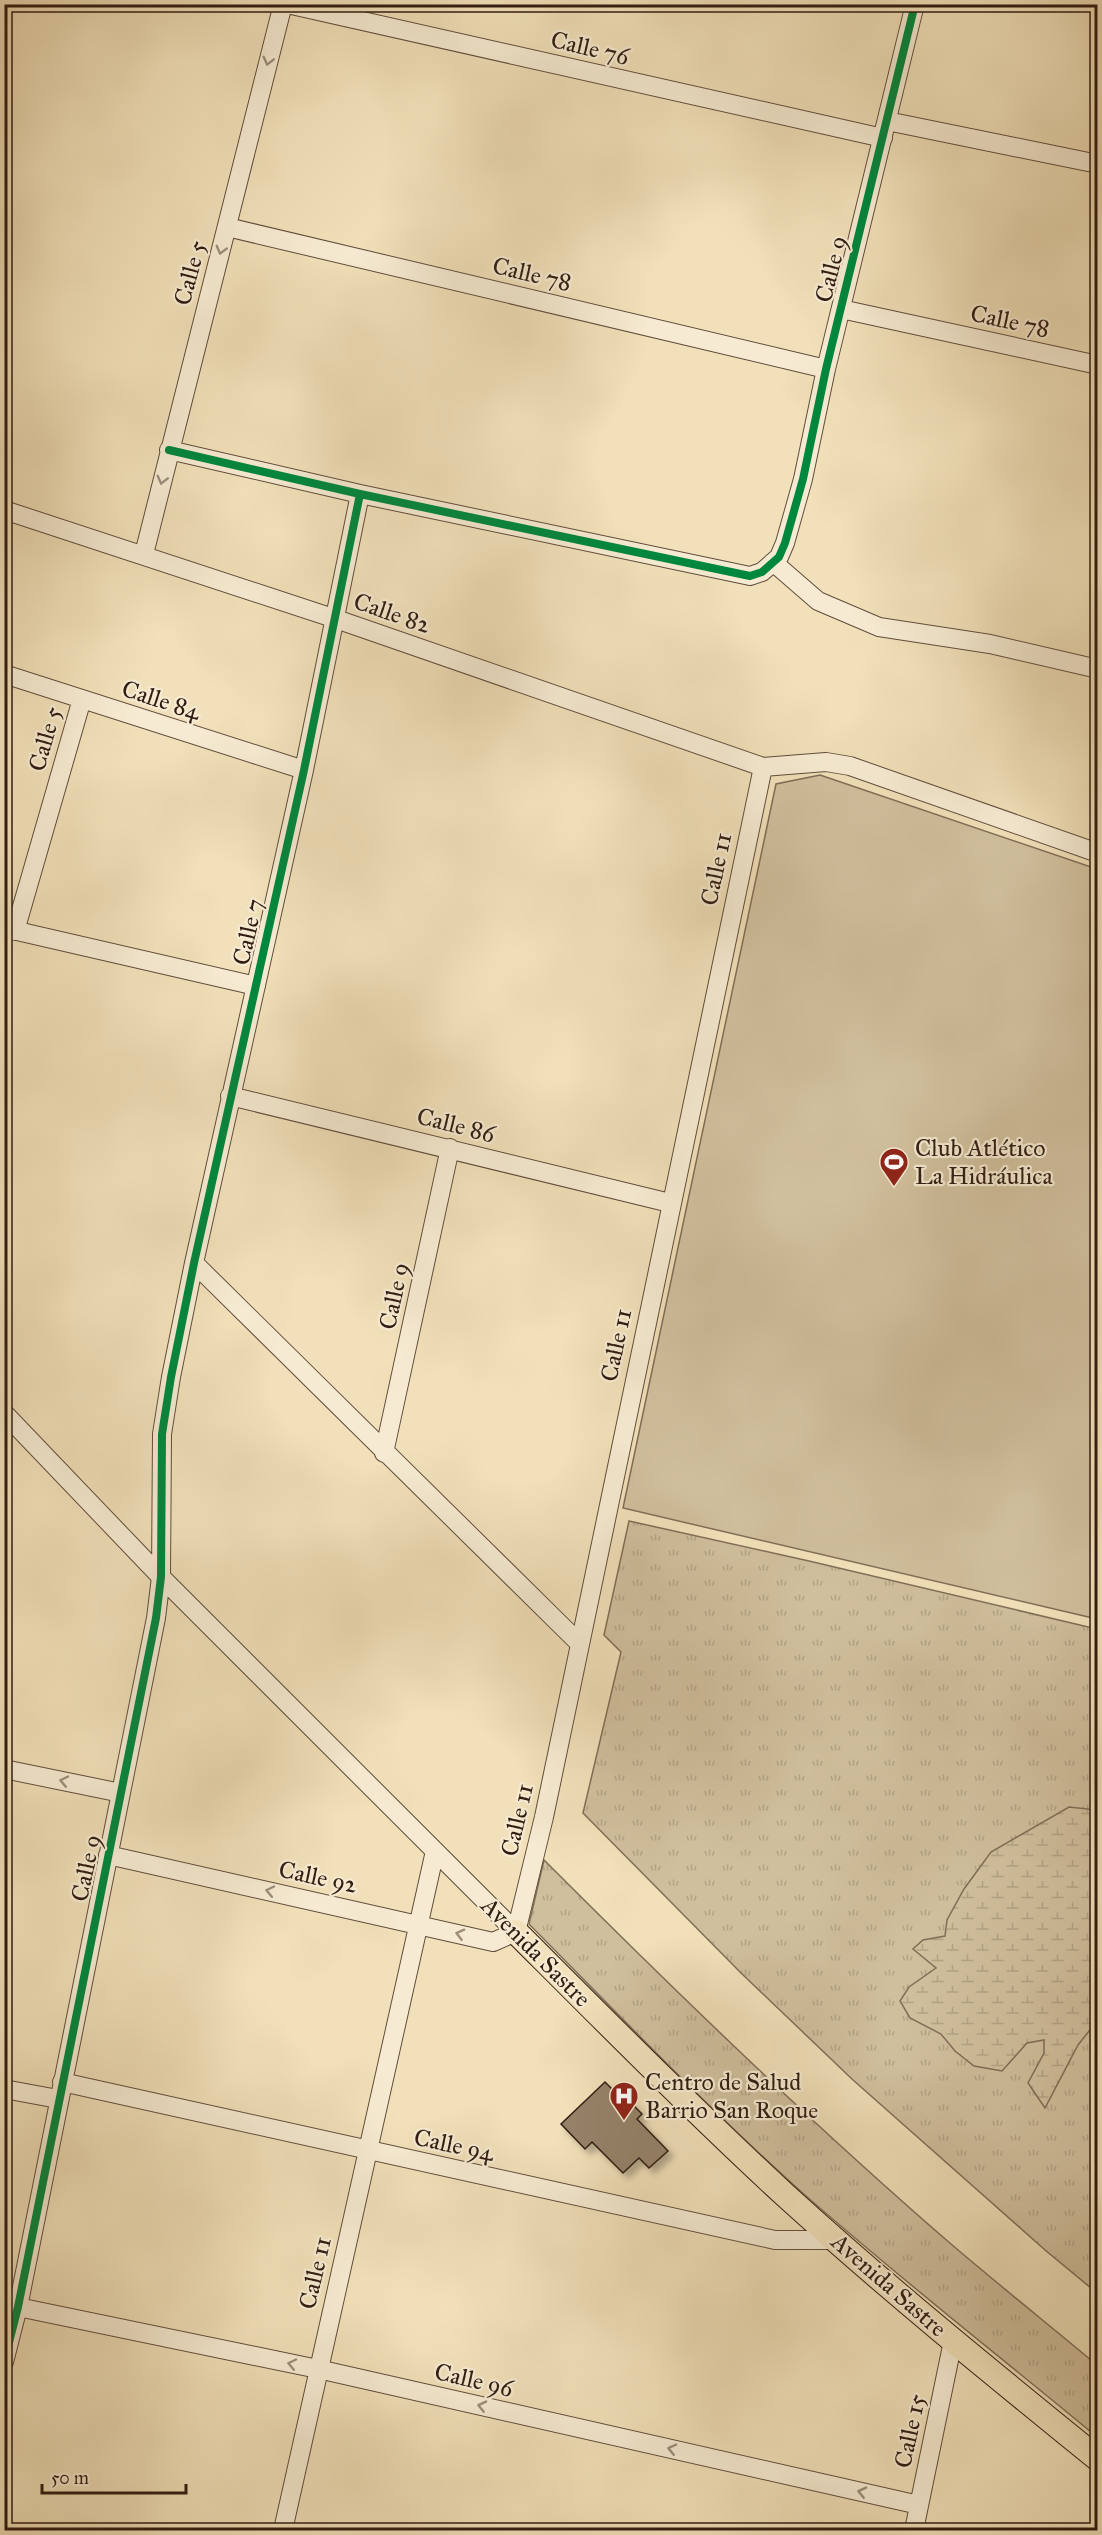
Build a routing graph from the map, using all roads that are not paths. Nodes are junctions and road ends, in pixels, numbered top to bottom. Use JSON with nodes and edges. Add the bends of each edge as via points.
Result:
{"nodes":[{"id":1,"x":282,"y":4,"type":"edge"},
{"id":2,"x":287,"y":4,"type":"edge"},
{"id":3,"x":915,"y":4,"type":"edge"},
{"id":4,"x":885,"y":129,"type":"junction"},
{"id":5,"x":1098,"y":164,"type":"edge"},
{"id":6,"x":227,"y":227,"type":"junction"},
{"id":7,"x":842,"y":309,"type":"junction"},
{"id":8,"x":1098,"y":365,"type":"edge"},
{"id":9,"x":826,"y":369,"type":"junction"},
{"id":10,"x":169,"y":450,"type":"junction"},
{"id":11,"x":360,"y":494,"type":"junction"},
{"id":12,"x":4,"y":510,"type":"edge"},
{"id":13,"x":144,"y":554,"type":"junction"},
{"id":14,"x":773,"y":562,"type":"junction"},
{"id":15,"x":336,"y":619,"type":"junction"},
{"id":16,"x":1098,"y":669,"type":"edge"},
{"id":17,"x":4,"y":674,"type":"edge"},
{"id":18,"x":82,"y":699,"type":"junction"},
{"id":19,"x":763,"y":767,"type":"junction"},
{"id":20,"x":304,"y":770,"type":"junction"},
{"id":21,"x":1098,"y":853,"type":"edge"},
{"id":22,"x":10,"y":930,"type":"edge"},
{"id":23,"x":256,"y":986,"type":"junction"},
{"id":24,"x":230,"y":1096,"type":"junction"},
{"id":25,"x":450,"y":1148,"type":"junction"},
{"id":26,"x":670,"y":1203,"type":"junction"},
{"id":27,"x":194,"y":1263,"type":"junction"},
{"id":28,"x":171,"y":1377,"type":"joint"},
{"id":29,"x":4,"y":1413,"type":"edge"},
{"id":30,"x":384,"y":1453,"type":"junction"},
{"id":31,"x":161,"y":1577,"type":"junction"},
{"id":32,"x":579,"y":1642,"type":"junction"},
{"id":33,"x":4,"y":1769,"type":"edge"},
{"id":34,"x":121,"y":1793,"type":"junction"},
{"id":35,"x":435,"y":1851,"type":"junction"},
{"id":36,"x":108,"y":1855,"type":"junction"},
{"id":37,"x":417,"y":1923,"type":"junction"},
{"id":38,"x":516,"y":1932,"type":"junction"},
{"id":39,"x":4,"y":2089,"type":"edge"},
{"id":40,"x":60,"y":2091,"type":"junction"},
{"id":41,"x":367,"y":2151,"type":"junction"},
{"id":42,"x":837,"y":2240,"type":"junction"},
{"id":43,"x":18,"y":2307,"type":"junction"},
{"id":44,"x":953,"y":2341,"type":"junction"},
{"id":45,"x":4,"y":2362,"type":"edge"},
{"id":46,"x":318,"y":2369,"type":"junction"},
{"id":47,"x":1098,"y":2459,"type":"edge"},
{"id":48,"x":919,"y":2505,"type":"junction"},
{"id":49,"x":283,"y":2530,"type":"edge"},
{"id":50,"x":914,"y":2530,"type":"edge"}],
"edges":[{"from":1,"to":6,"type":"street","name":"Calle 5","one_way":true},
{"from":2,"to":4,"type":"street","name":"Calle 76"},
{"from":3,"to":4,"type":"street","name":"Calle 9"},
{"from":4,"to":5,"type":"street","name":"Calle 76"},
{"from":4,"to":7,"type":"street","name":"Calle 9"},
{"from":6,"to":9,"type":"street","name":"Calle 78"},
{"from":6,"to":10,"type":"street","name":"Calle 5","one_way":true},
{"from":7,"to":8,"type":"street","name":"Calle 78"},
{"from":7,"to":9,"type":"street","name":"Calle 9"},
{"from":9,"to":14,"type":"street","name":"Calle 9","via":[[803,478],[785,543]]},
{"from":10,"to":11,"type":"street"},
{"from":10,"to":13,"type":"street","name":"Calle 5","one_way":true},
{"from":11,"to":14,"type":"street","via":[[750,576]]},
{"from":11,"to":15,"type":"street","name":"Calle 7"},
{"from":12,"to":13,"type":"street","name":"Calle 82"},
{"from":13,"to":15,"type":"street","name":"Calle 82"},
{"from":14,"to":16,"type":"street","via":[[818,601],[879,627],[990,644]]},
{"from":15,"to":19,"type":"street","name":"Calle 82"},
{"from":15,"to":20,"type":"street","name":"Calle 7"},
{"from":17,"to":18,"type":"street","name":"Calle 84"},
{"from":18,"to":20,"type":"street","name":"Calle 84"},
{"from":18,"to":22,"type":"street","name":"Calle 5"},
{"from":19,"to":21,"type":"street","via":[[826,762],[850,766]]},
{"from":19,"to":26,"type":"street","name":"Calle 11"},
{"from":20,"to":23,"type":"street","name":"Calle 7"},
{"from":22,"to":23,"type":"street"},
{"from":23,"to":24,"type":"street","name":"Calle 7"},
{"from":24,"to":25,"type":"street","name":"Calle 86"},
{"from":24,"to":27,"type":"street","name":"Calle 7"},
{"from":25,"to":26,"type":"street","name":"Calle 86"},
{"from":25,"to":30,"type":"street","name":"Calle 9"},
{"from":26,"to":32,"type":"street","name":"Calle 11"},
{"from":27,"to":28,"type":"street","name":"Calle 7"},
{"from":27,"to":30,"type":"street"},
{"from":28,"to":31,"type":"street","name":"Calle 9","via":[[162,1434]]},
{"from":29,"to":31,"type":"street","name":"Avenida Sastre"},
{"from":30,"to":32,"type":"street"},
{"from":31,"to":34,"type":"street","name":"Calle 9"},
{"from":31,"to":35,"type":"street","name":"Avenida Sastre"},
{"from":32,"to":38,"type":"street","name":"Calle 11"},
{"from":34,"to":33,"type":"street","one_way":true},
{"from":34,"to":36,"type":"street","name":"Calle 9"},
{"from":35,"to":37,"type":"street","name":"Calle 11"},
{"from":35,"to":38,"type":"street","name":"Avenida Sastre"},
{"from":37,"to":36,"type":"street","name":"Calle 92","one_way":true},
{"from":36,"to":40,"type":"street","name":"Calle 9"},
{"from":38,"to":37,"type":"street","name":"Calle 92","one_way":true,"via":[[492,1942]]},
{"from":37,"to":41,"type":"street","name":"Calle 11"},
{"from":38,"to":42,"type":"main road","name":"Avenida Sastre","via":[[716,2131]]},
{"from":39,"to":40,"type":"street","name":"Calle 94"},
{"from":40,"to":41,"type":"street","name":"Calle 94"},
{"from":40,"to":43,"type":"street","name":"Calle 9"},
{"from":41,"to":42,"type":"street","name":"Calle 94","via":[[775,2240]]},
{"from":41,"to":46,"type":"street","name":"Calle 11"},
{"from":42,"to":44,"type":"main road","name":"Avenida Sastre"},
{"from":43,"to":45,"type":"street","name":"Calle 9"},
{"from":46,"to":43,"type":"street","name":"Calle 96","one_way":true},
{"from":44,"to":47,"type":"main road","name":"Avenida Sastre"},
{"from":44,"to":48,"type":"street","name":"Calle 15"},
{"from":48,"to":46,"type":"street","name":"Calle 96","one_way":true},
{"from":46,"to":49,"type":"street","name":"Calle 11"},
{"from":48,"to":50,"type":"street","name":"Calle 15"}]}
